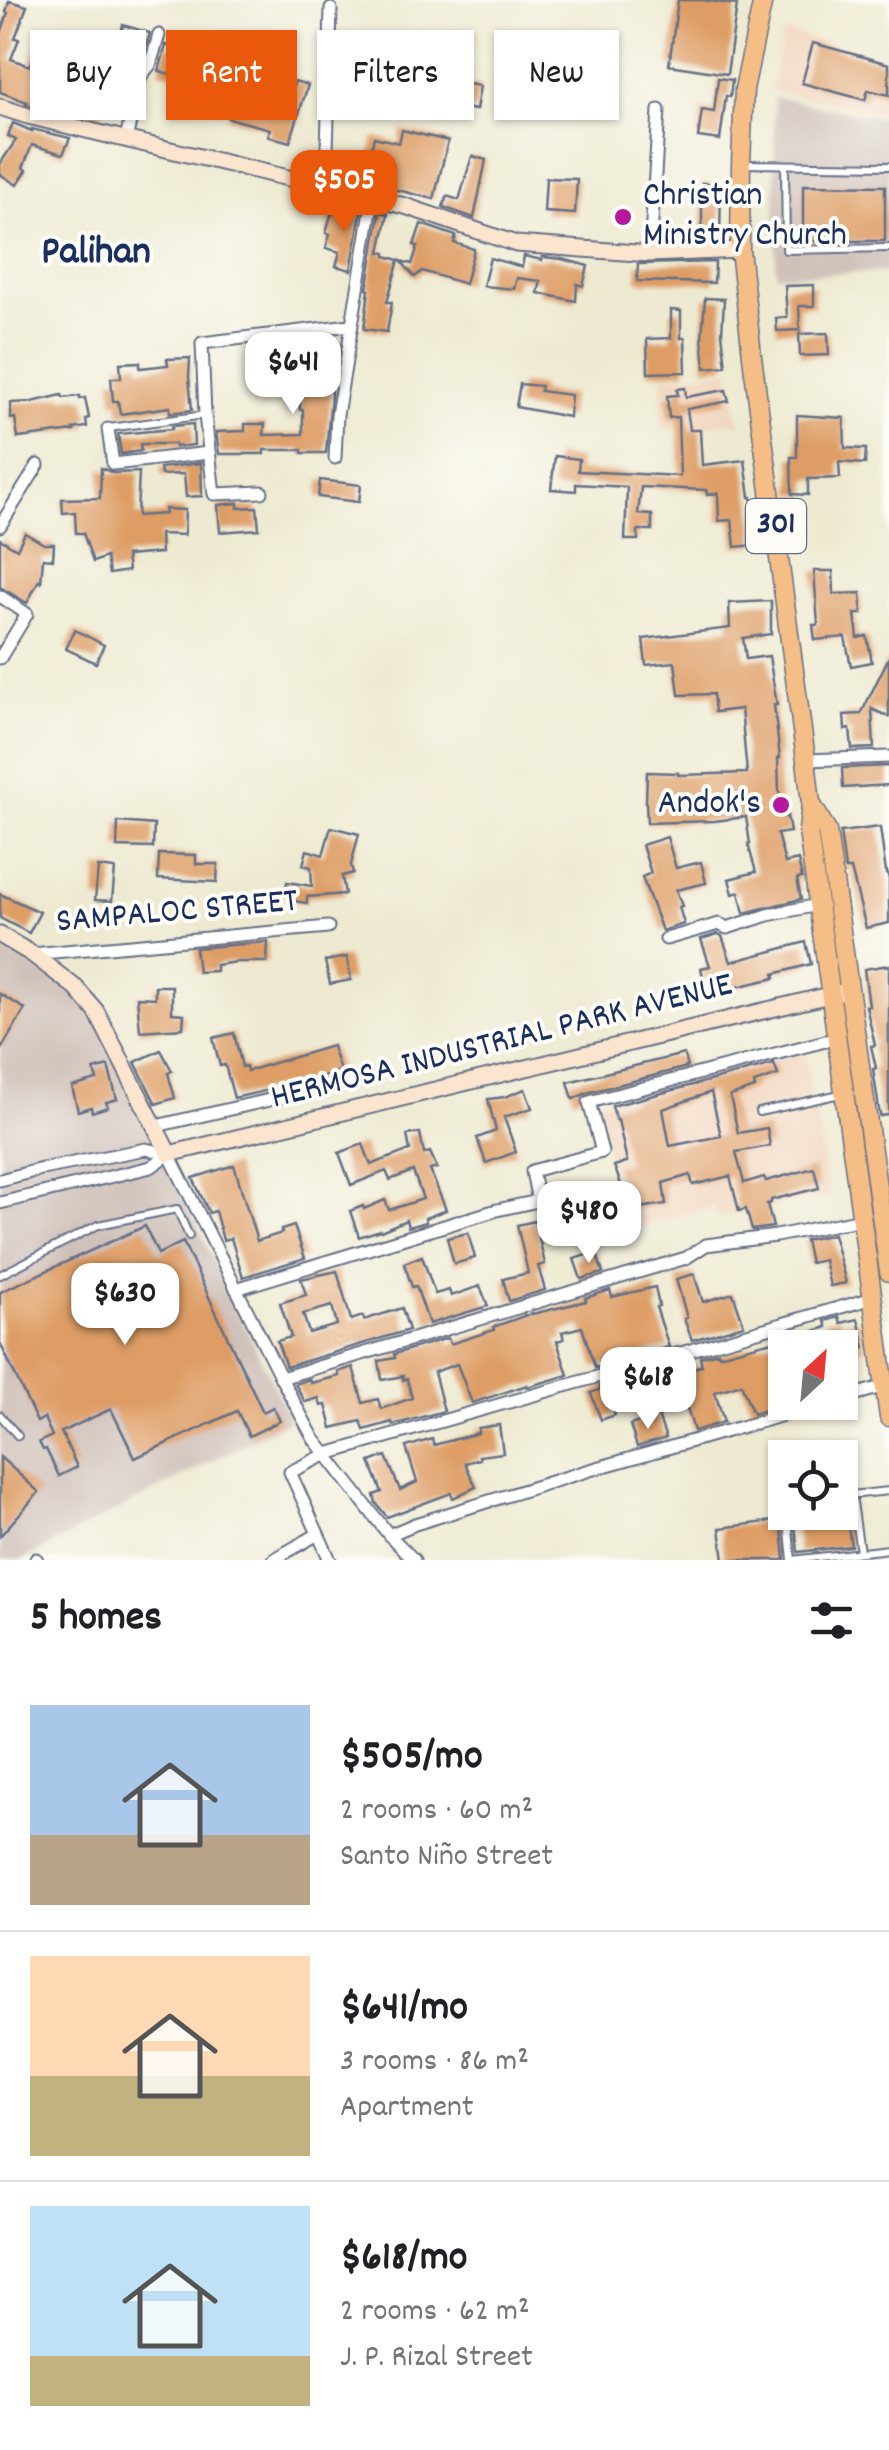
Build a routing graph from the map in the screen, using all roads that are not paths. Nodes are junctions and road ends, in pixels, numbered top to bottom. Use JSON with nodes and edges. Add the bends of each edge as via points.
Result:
{"nodes":[{"id":1,"x":763,"y":0,"type":"edge"},
{"id":2,"x":331,"y":9,"type":"dead end"},
{"id":3,"x":159,"y":35,"type":"dead end"},
{"id":4,"x":0,"y":107,"type":"edge"},
{"id":5,"x":659,"y":110,"type":"dead end"},
{"id":6,"x":126,"y":138,"type":"junction"},
{"id":7,"x":740,"y":164,"type":"junction"},
{"id":8,"x":784,"y":164,"type":"junction"},
{"id":9,"x":889,"y":166,"type":"edge"},
{"id":10,"x":326,"y":187,"type":"junction"},
{"id":11,"x":373,"y":198,"type":"junction"},
{"id":12,"x":889,"y":248,"type":"edge"},
{"id":13,"x":740,"y":250,"type":"junction"},
{"id":14,"x":650,"y":254,"type":"junction"},
{"id":15,"x":350,"y":325,"type":"junction"},
{"id":16,"x":205,"y":415,"type":"junction"},
{"id":17,"x":108,"y":428,"type":"joint"},
{"id":18,"x":209,"y":453,"type":"junction"},
{"id":19,"x":336,"y":458,"type":"dead end"},
{"id":20,"x":38,"y":465,"type":"dead end"},
{"id":21,"x":262,"y":492,"type":"dead end"},
{"id":22,"x":0,"y":526,"type":"edge"},
{"id":23,"x":0,"y":596,"type":"edge"},
{"id":24,"x":0,"y":658,"type":"edge"},
{"id":25,"x":888,"y":754,"type":"edge"},
{"id":26,"x":806,"y":760,"type":"junction"},
{"id":27,"x":811,"y":803,"type":"junction"},
{"id":28,"x":818,"y":905,"type":"junction"},
{"id":29,"x":328,"y":927,"type":"dead end"},
{"id":30,"x":0,"y":935,"type":"edge"},
{"id":31,"x":666,"y":939,"type":"dead end"},
{"id":32,"x":32,"y":954,"type":"junction"},
{"id":33,"x":850,"y":990,"type":"junction"},
{"id":34,"x":830,"y":994,"type":"junction"},
{"id":35,"x":837,"y":1038,"type":"junction"},
{"id":36,"x":352,"y":1081,"type":"dead end"},
{"id":37,"x":844,"y":1093,"type":"junction"},
{"id":38,"x":758,"y":1112,"type":"dead end"},
{"id":39,"x":156,"y":1126,"type":"junction"},
{"id":40,"x":169,"y":1154,"type":"junction"},
{"id":41,"x":0,"y":1180,"type":"edge"},
{"id":42,"x":0,"y":1203,"type":"edge"},
{"id":43,"x":862,"y":1219,"type":"junction"},
{"id":44,"x":189,"y":1236,"type":"dead end"},
{"id":45,"x":887,"y":1245,"type":"edge"},
{"id":46,"x":889,"y":1272,"type":"edge"},
{"id":47,"x":0,"y":1275,"type":"edge"},
{"id":48,"x":236,"y":1289,"type":"junction"},
{"id":49,"x":874,"y":1298,"type":"junction"},
{"id":50,"x":281,"y":1378,"type":"junction"},
{"id":51,"x":886,"y":1386,"type":"junction"},
{"id":52,"x":858,"y":1394,"type":"edge"},
{"id":53,"x":0,"y":1415,"type":"edge"},
{"id":54,"x":889,"y":1417,"type":"edge"},
{"id":55,"x":768,"y":1419,"type":"edge"},
{"id":56,"x":18,"y":1436,"type":"dead end"},
{"id":57,"x":326,"y":1454,"type":"junction"},
{"id":58,"x":889,"y":1491,"type":"edge"},
{"id":59,"x":858,"y":1494,"type":"edge"},
{"id":60,"x":789,"y":1530,"type":"edge"},
{"id":61,"x":857,"y":1530,"type":"edge"},
{"id":62,"x":318,"y":1534,"type":"junction"},
{"id":63,"x":390,"y":1535,"type":"junction"},
{"id":64,"x":889,"y":1548,"type":"edge"},
{"id":65,"x":860,"y":1552,"type":"junction"},
{"id":66,"x":274,"y":1560,"type":"edge"},
{"id":67,"x":330,"y":1560,"type":"edge"},
{"id":68,"x":414,"y":1560,"type":"edge"},
{"id":69,"x":792,"y":1560,"type":"edge"}],
"edges":[{"from":1,"to":7,"type":"main road","number":"301","via":[[744,88]]},
{"from":2,"to":10,"type":"street"},
{"from":3,"to":6,"type":"street"},
{"from":4,"to":6,"type":"street"},
{"from":5,"to":14,"type":"street"},
{"from":6,"to":10,"type":"street"},
{"from":7,"to":8,"type":"lane"},
{"from":7,"to":13,"type":"main road","number":"301"},
{"from":8,"to":9,"type":"lane"},
{"from":8,"to":12,"type":"lane","via":[[786,250]]},
{"from":10,"to":11,"type":"street"},
{"from":11,"to":14,"type":"street","via":[[516,244]]},
{"from":11,"to":15,"type":"street"},
{"from":13,"to":14,"type":"street"},
{"from":13,"to":26,"type":"main road","number":"301"},
{"from":15,"to":16,"type":"street","via":[[202,343]]},
{"from":15,"to":19,"type":"street"},
{"from":16,"to":17,"type":"lane"},
{"from":16,"to":18,"type":"street"},
{"from":17,"to":18,"type":"street","via":[[113,464]]},
{"from":18,"to":21,"type":"street","via":[[214,494]]},
{"from":20,"to":22,"type":"street"},
{"from":23,"to":24,"type":"street","via":[[27,614]]},
{"from":25,"to":26,"type":"street"},
{"from":26,"to":27,"type":"main road","number":"301"},
{"from":27,"to":28,"type":"main road","number":"301"},
{"from":27,"to":33,"type":"main road","number":"301","via":[[827,832]]},
{"from":28,"to":31,"type":"street"},
{"from":28,"to":34,"type":"main road","number":"301"},
{"from":29,"to":32,"type":"street","name":"SAMPALOC STREET"},
{"from":30,"to":32,"type":"street"},
{"from":32,"to":39,"type":"street","via":[[96,1011]]},
{"from":33,"to":34,"type":"street","name":"HERMOSA INDUSTRIAL PARK AVENUE"},
{"from":33,"to":45,"type":"main road","number":"301"},
{"from":34,"to":35,"type":"main road","number":"301"},
{"from":34,"to":40,"type":"street","name":"HERMOSA INDUSTRIAL PARK AVENUE"},
{"from":35,"to":37,"type":"main road","number":"301"},
{"from":35,"to":48,"type":"street","via":[[589,1102],[602,1152],[532,1171],[538,1200]]},
{"from":36,"to":39,"type":"street"},
{"from":37,"to":38,"type":"lane"},
{"from":37,"to":43,"type":"main road","number":"301"},
{"from":39,"to":40,"type":"street"},
{"from":40,"to":41,"type":"street","via":[[146,1149]]},
{"from":40,"to":42,"type":"street","via":[[151,1168]]},
{"from":40,"to":48,"type":"street"},
{"from":43,"to":49,"type":"main road","number":"301"},
{"from":43,"to":50,"type":"street","via":[[706,1245],[686,1258]]},
{"from":44,"to":47,"type":"lane","via":[[177,1209],[98,1226]]},
{"from":45,"to":46,"type":"main road","number":"301"},
{"from":48,"to":50,"type":"street"},
{"from":49,"to":51,"type":"main road","number":"301"},
{"from":49,"to":57,"type":"street"},
{"from":50,"to":57,"type":"street"},
{"from":51,"to":52,"type":"street"},
{"from":51,"to":54,"type":"main road","number":"301"},
{"from":53,"to":56,"type":"lane"},
{"from":55,"to":63,"type":"street"},
{"from":57,"to":62,"type":"street","via":[[290,1472]]},
{"from":57,"to":63,"type":"street"},
{"from":58,"to":59,"type":"lane"},
{"from":60,"to":69,"type":"lane"},
{"from":61,"to":65,"type":"lane"},
{"from":62,"to":66,"type":"street"},
{"from":62,"to":67,"type":"street"},
{"from":63,"to":68,"type":"street"},
{"from":64,"to":65,"type":"lane"},
{"from":65,"to":69,"type":"lane"}]}
